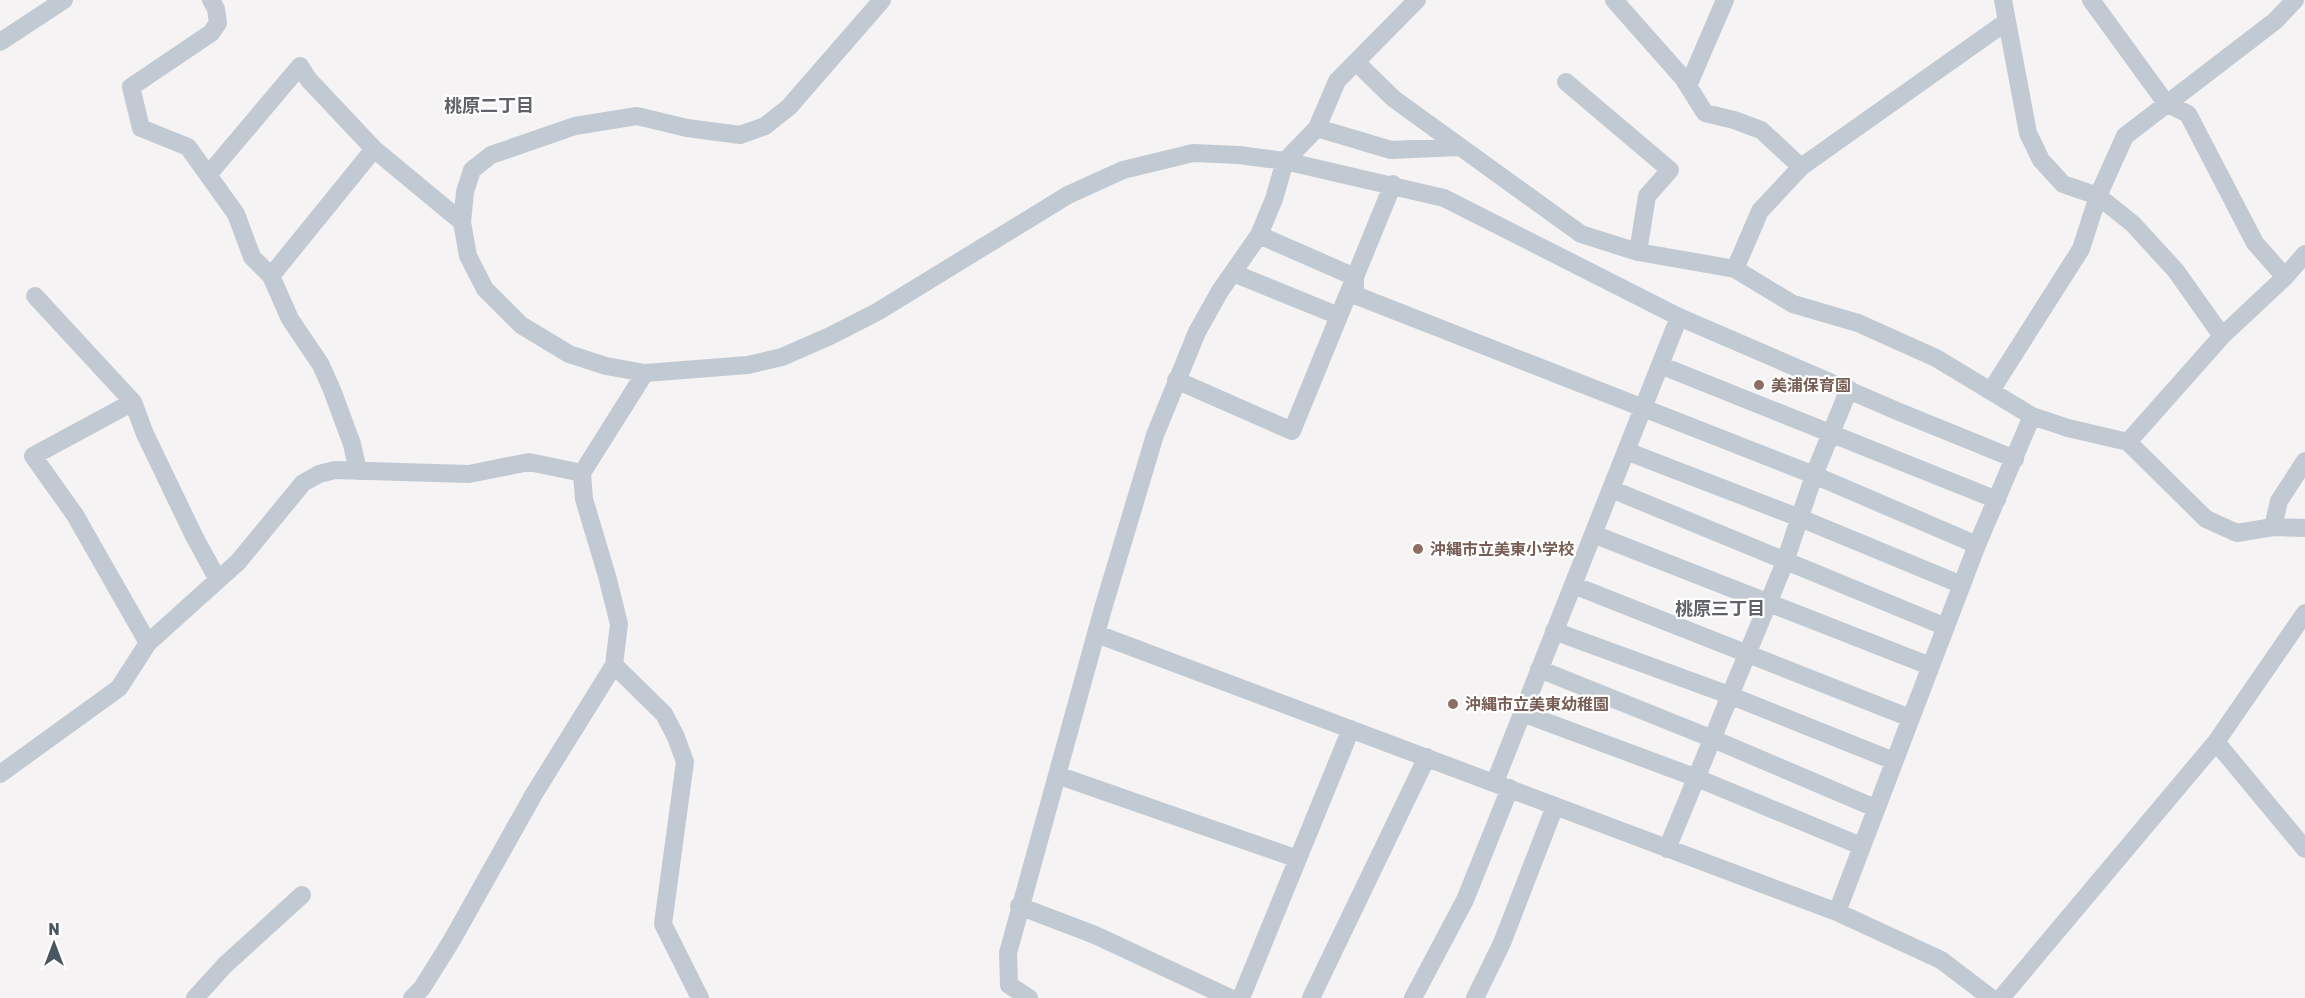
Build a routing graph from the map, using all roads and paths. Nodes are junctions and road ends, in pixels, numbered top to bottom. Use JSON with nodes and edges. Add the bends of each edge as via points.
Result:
{"nodes":[{"id":1,"x":64,"y":0,"type":"edge"},
{"id":2,"x":211,"y":0,"type":"edge"},
{"id":3,"x":882,"y":0,"type":"edge"},
{"id":4,"x":1417,"y":0,"type":"edge"},
{"id":5,"x":1725,"y":0,"type":"edge"},
{"id":6,"x":2003,"y":0,"type":"edge"},
{"id":7,"x":2091,"y":0,"type":"edge"},
{"id":8,"x":2295,"y":0,"type":"edge"},
{"id":9,"x":1619,"y":2,"type":"edge"},
{"id":10,"x":2006,"y":22,"type":"junction"},
{"id":11,"x":0,"y":42,"type":"edge"},
{"id":12,"x":1357,"y":63,"type":"junction"},
{"id":13,"x":1566,"y":82,"type":"dead end"},
{"id":14,"x":1688,"y":86,"type":"junction"},
{"id":15,"x":2166,"y":103,"type":"junction"},
{"id":16,"x":1317,"y":128,"type":"junction"},
{"id":17,"x":1458,"y":147,"type":"junction"},
{"id":18,"x":374,"y":149,"type":"junction"},
{"id":19,"x":1285,"y":161,"type":"junction"},
{"id":20,"x":1801,"y":167,"type":"junction"},
{"id":21,"x":208,"y":175,"type":"junction"},
{"id":22,"x":1393,"y":184,"type":"junction"},
{"id":23,"x":2098,"y":196,"type":"junction"},
{"id":24,"x":462,"y":222,"type":"junction"},
{"id":25,"x":1259,"y":235,"type":"junction"},
{"id":26,"x":1638,"y":252,"type":"junction"},
{"id":27,"x":2305,"y":254,"type":"edge"},
{"id":28,"x":1736,"y":269,"type":"junction"},
{"id":29,"x":1233,"y":273,"type":"junction"},
{"id":30,"x":271,"y":276,"type":"junction"},
{"id":31,"x":1355,"y":277,"type":"junction"},
{"id":32,"x":2285,"y":277,"type":"junction"},
{"id":33,"x":35,"y":296,"type":"dead end"},
{"id":34,"x":1339,"y":316,"type":"junction"},
{"id":35,"x":1679,"y":316,"type":"junction"},
{"id":36,"x":2222,"y":336,"type":"junction"},
{"id":37,"x":1660,"y":364,"type":"junction"},
{"id":38,"x":645,"y":373,"type":"junction"},
{"id":39,"x":1176,"y":380,"type":"junction"},
{"id":40,"x":1849,"y":389,"type":"junction"},
{"id":41,"x":1992,"y":390,"type":"junction"},
{"id":42,"x":133,"y":402,"type":"junction"},
{"id":43,"x":1642,"y":409,"type":"junction"},
{"id":44,"x":2032,"y":416,"type":"junction"},
{"id":45,"x":1831,"y":434,"type":"junction"},
{"id":46,"x":2128,"y":442,"type":"junction"},
{"id":47,"x":1626,"y":451,"type":"junction"},
{"id":48,"x":2015,"y":459,"type":"junction"},
{"id":49,"x":2305,"y":461,"type":"edge"},
{"id":50,"x":358,"y":471,"type":"junction"},
{"id":51,"x":582,"y":473,"type":"junction"},
{"id":52,"x":1814,"y":475,"type":"junction"},
{"id":53,"x":1611,"y":489,"type":"junction"},
{"id":54,"x":1997,"y":500,"type":"junction"},
{"id":55,"x":1800,"y":518,"type":"junction"},
{"id":56,"x":2272,"y":527,"type":"junction"},
{"id":57,"x":2305,"y":528,"type":"edge"},
{"id":58,"x":1593,"y":534,"type":"junction"},
{"id":59,"x":1977,"y":545,"type":"junction"},
{"id":60,"x":1785,"y":562,"type":"junction"},
{"id":61,"x":219,"y":580,"type":"junction"},
{"id":62,"x":1573,"y":585,"type":"junction"},
{"id":63,"x":1962,"y":585,"type":"junction"},
{"id":64,"x":1768,"y":604,"type":"junction"},
{"id":65,"x":2305,"y":613,"type":"edge"},
{"id":66,"x":1946,"y":627,"type":"junction"},
{"id":67,"x":1554,"y":631,"type":"junction"},
{"id":68,"x":1097,"y":634,"type":"junction"},
{"id":69,"x":148,"y":643,"type":"junction"},
{"id":70,"x":1748,"y":653,"type":"junction"},
{"id":71,"x":614,"y":665,"type":"junction"},
{"id":72,"x":1930,"y":666,"type":"junction"},
{"id":73,"x":1539,"y":669,"type":"junction"},
{"id":74,"x":1729,"y":695,"type":"junction"},
{"id":75,"x":1522,"y":713,"type":"junction"},
{"id":76,"x":1910,"y":718,"type":"junction"},
{"id":77,"x":1352,"y":729,"type":"junction"},
{"id":78,"x":1713,"y":739,"type":"junction"},
{"id":79,"x":2216,"y":742,"type":"junction"},
{"id":80,"x":1426,"y":757,"type":"junction"},
{"id":81,"x":1894,"y":761,"type":"junction"},
{"id":82,"x":0,"y":774,"type":"edge"},
{"id":83,"x":1057,"y":775,"type":"junction"},
{"id":84,"x":1697,"y":778,"type":"junction"},
{"id":85,"x":1502,"y":785,"type":"junction"},
{"id":86,"x":1555,"y":806,"type":"junction"},
{"id":87,"x":1875,"y":808,"type":"junction"},
{"id":88,"x":1861,"y":846,"type":"junction"},
{"id":89,"x":1667,"y":849,"type":"junction"},
{"id":90,"x":2305,"y":849,"type":"edge"},
{"id":91,"x":1298,"y":859,"type":"junction"},
{"id":92,"x":302,"y":895,"type":"dead end"},
{"id":93,"x":1019,"y":906,"type":"junction"},
{"id":94,"x":1837,"y":912,"type":"junction"},
{"id":95,"x":1006,"y":992,"type":"edge"},
{"id":96,"x":195,"y":998,"type":"edge"},
{"id":97,"x":412,"y":998,"type":"edge"},
{"id":98,"x":700,"y":998,"type":"edge"},
{"id":99,"x":1029,"y":998,"type":"edge"},
{"id":100,"x":1230,"y":998,"type":"edge"},
{"id":101,"x":1240,"y":998,"type":"edge"},
{"id":102,"x":1311,"y":998,"type":"edge"},
{"id":103,"x":1413,"y":998,"type":"edge"},
{"id":104,"x":1475,"y":998,"type":"edge"},
{"id":105,"x":1991,"y":998,"type":"edge"},
{"id":106,"x":2001,"y":998,"type":"edge"}],
"edges":[{"from":1,"to":11,"type":"street"},
{"from":2,"to":21,"type":"street","via":[[218,23],[211,33],[131,87],[141,128],[188,147]]},
{"from":3,"to":24,"type":"street","via":[[789,107],[765,126],[740,135],[637,116],[574,126],[491,155],[472,170]]},
{"from":4,"to":12,"type":"street"},
{"from":5,"to":14,"type":"street"},
{"from":6,"to":10,"type":"street"},
{"from":7,"to":15,"type":"street"},
{"from":8,"to":15,"type":"street","via":[[2275,21]]},
{"from":9,"to":14,"type":"street"},
{"from":10,"to":20,"type":"street"},
{"from":10,"to":23,"type":"street","via":[[2028,133],[2041,160],[2063,184]]},
{"from":12,"to":16,"type":"street","via":[[1337,81]]},
{"from":12,"to":17,"type":"street","via":[[1394,99]]},
{"from":13,"to":26,"type":"street","via":[[1670,170],[1647,196]]},
{"from":14,"to":20,"type":"street","via":[[1705,113],[1761,130]]},
{"from":15,"to":23,"type":"street","via":[[2125,136]]},
{"from":15,"to":32,"type":"street","via":[[2188,114],[2255,243]]},
{"from":16,"to":17,"type":"street","via":[[1391,150]]},
{"from":16,"to":19,"type":"street"},
{"from":17,"to":26,"type":"street","via":[[1581,234]]},
{"from":18,"to":21,"type":"street","via":[[300,66]]},
{"from":18,"to":24,"type":"street"},
{"from":18,"to":30,"type":"street"},
{"from":19,"to":22,"type":"street"},
{"from":19,"to":25,"type":"street"},
{"from":19,"to":38,"type":"street","via":[[1193,153],[1123,170],[1068,195],[877,312],[792,353],[748,365]]},
{"from":20,"to":28,"type":"street","via":[[1760,212]]},
{"from":21,"to":30,"type":"street","via":[[236,214],[252,257]]},
{"from":22,"to":31,"type":"street"},
{"from":22,"to":35,"type":"street","via":[[1444,198]]},
{"from":23,"to":36,"type":"street","via":[[2133,224],[2176,272]]},
{"from":23,"to":41,"type":"street","via":[[2081,249]]},
{"from":24,"to":38,"type":"street","via":[[468,256],[485,289],[521,325],[568,354]]},
{"from":25,"to":29,"type":"street"},
{"from":25,"to":31,"type":"street"},
{"from":26,"to":28,"type":"street"},
{"from":27,"to":32,"type":"street"},
{"from":28,"to":41,"type":"street","via":[[1793,304],[1858,323],[1936,358]]},
{"from":29,"to":34,"type":"street"},
{"from":29,"to":39,"type":"street","via":[[1197,332]]},
{"from":30,"to":50,"type":"street","via":[[290,319],[321,365],[352,444]]},
{"from":31,"to":34,"type":"street"},
{"from":31,"to":43,"type":"street","via":[[1355,295]]},
{"from":32,"to":36,"type":"street"},
{"from":33,"to":42,"type":"street"},
{"from":34,"to":39,"type":"street","via":[[1292,431]]},
{"from":35,"to":37,"type":"street"},
{"from":35,"to":40,"type":"street"},
{"from":36,"to":46,"type":"street"},
{"from":37,"to":43,"type":"street"},
{"from":37,"to":45,"type":"street"},
{"from":38,"to":51,"type":"street"},
{"from":39,"to":68,"type":"street","via":[[1155,435]]},
{"from":40,"to":45,"type":"street"},
{"from":40,"to":48,"type":"street"},
{"from":41,"to":44,"type":"street"},
{"from":42,"to":61,"type":"street","via":[[184,516]]},
{"from":42,"to":69,"type":"street","via":[[33,456],[75,515]]},
{"from":43,"to":47,"type":"street"},
{"from":43,"to":52,"type":"street"},
{"from":44,"to":46,"type":"street"},
{"from":44,"to":48,"type":"street"},
{"from":45,"to":52,"type":"street"},
{"from":45,"to":54,"type":"street"},
{"from":46,"to":56,"type":"street","via":[[2206,519],[2237,533]]},
{"from":47,"to":53,"type":"street"},
{"from":47,"to":55,"type":"street"},
{"from":48,"to":54,"type":"street"},
{"from":49,"to":56,"type":"street","via":[[2279,501]]},
{"from":50,"to":51,"type":"street","via":[[469,474],[530,462]]},
{"from":50,"to":61,"type":"street","via":[[335,470],[303,483]]},
{"from":51,"to":71,"type":"street","via":[[584,500],[619,624]]},
{"from":52,"to":55,"type":"street"},
{"from":52,"to":59,"type":"street"},
{"from":53,"to":58,"type":"street"},
{"from":53,"to":60,"type":"street"},
{"from":54,"to":59,"type":"street"},
{"from":55,"to":60,"type":"street"},
{"from":55,"to":63,"type":"street"},
{"from":56,"to":57,"type":"street"},
{"from":58,"to":62,"type":"street"},
{"from":58,"to":64,"type":"street"},
{"from":59,"to":63,"type":"street"},
{"from":60,"to":64,"type":"street"},
{"from":60,"to":66,"type":"street"},
{"from":61,"to":69,"type":"street"},
{"from":62,"to":67,"type":"street"},
{"from":62,"to":70,"type":"street"},
{"from":63,"to":66,"type":"street"},
{"from":64,"to":70,"type":"street"},
{"from":64,"to":72,"type":"street"},
{"from":65,"to":79,"type":"street"},
{"from":66,"to":72,"type":"street"},
{"from":67,"to":73,"type":"street"},
{"from":67,"to":74,"type":"street"},
{"from":68,"to":77,"type":"street"},
{"from":68,"to":83,"type":"street"},
{"from":69,"to":82,"type":"street","via":[[119,688]]},
{"from":70,"to":74,"type":"street"},
{"from":70,"to":76,"type":"street"},
{"from":71,"to":97,"type":"street","via":[[534,794],[452,940]]},
{"from":71,"to":98,"type":"street","via":[[664,714],[685,762],[663,924]]},
{"from":72,"to":76,"type":"street"},
{"from":73,"to":75,"type":"street"},
{"from":73,"to":78,"type":"street"},
{"from":74,"to":78,"type":"street"},
{"from":74,"to":81,"type":"street"},
{"from":75,"to":84,"type":"street"},
{"from":75,"to":85,"type":"street"},
{"from":76,"to":81,"type":"street"},
{"from":77,"to":80,"type":"street"},
{"from":77,"to":91,"type":"street"},
{"from":78,"to":84,"type":"street"},
{"from":78,"to":87,"type":"street"},
{"from":79,"to":90,"type":"street"},
{"from":79,"to":106,"type":"street"},
{"from":80,"to":85,"type":"street"},
{"from":80,"to":102,"type":"street"},
{"from":81,"to":87,"type":"street"},
{"from":83,"to":91,"type":"street"},
{"from":83,"to":93,"type":"street"},
{"from":84,"to":88,"type":"street"},
{"from":84,"to":89,"type":"street"},
{"from":85,"to":86,"type":"street"},
{"from":85,"to":103,"type":"street","via":[[1465,900]]},
{"from":86,"to":89,"type":"street"},
{"from":86,"to":104,"type":"street","via":[[1502,943]]},
{"from":87,"to":88,"type":"street"},
{"from":88,"to":94,"type":"street"},
{"from":89,"to":94,"type":"street"},
{"from":91,"to":101,"type":"street"},
{"from":92,"to":96,"type":"street"},
{"from":93,"to":95,"type":"street","via":[[1008,953]]},
{"from":93,"to":100,"type":"street","via":[[1095,935]]},
{"from":94,"to":105,"type":"street","via":[[1941,960]]},
{"from":95,"to":99,"type":"street"}]}
